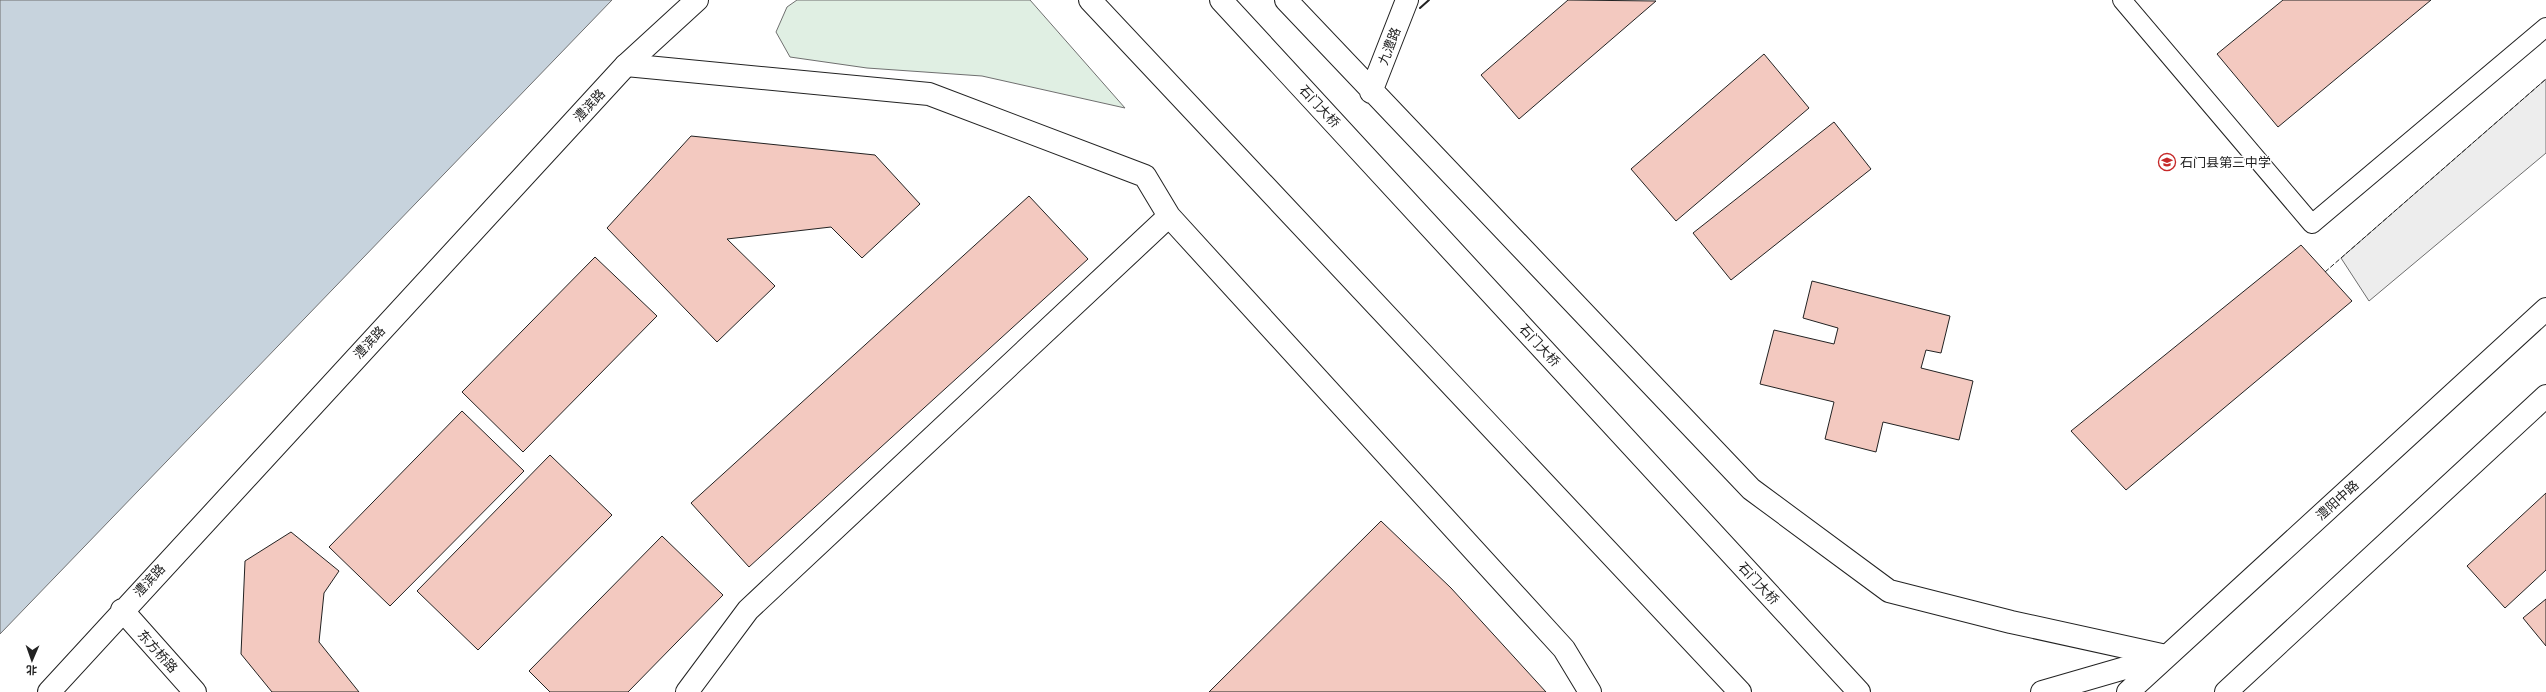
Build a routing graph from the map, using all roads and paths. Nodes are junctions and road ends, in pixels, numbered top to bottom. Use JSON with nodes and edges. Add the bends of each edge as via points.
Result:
{"nodes":[{"id":1,"x":697,"y":0,"type":"edge"},
{"id":2,"x":1090,"y":0,"type":"edge"},
{"id":3,"x":1221,"y":0,"type":"edge"},
{"id":4,"x":1286,"y":0,"type":"edge"},
{"id":5,"x":1407,"y":0,"type":"edge"},
{"id":6,"x":2122,"y":0,"type":"edge"},
{"id":7,"x":2546,"y":27,"type":"edge"},
{"id":8,"x":626,"y":65,"type":"junction"},
{"id":9,"x":1372,"y":92,"type":"junction"},
{"id":10,"x":1169,"y":216,"type":"junction"},
{"id":11,"x":2546,"y":309,"type":"edge"},
{"id":12,"x":2546,"y":396,"type":"edge"},
{"id":13,"x":122,"y":610,"type":"junction"},
{"id":14,"x":2166,"y":656,"type":"junction"},
{"id":15,"x":1725,"y":682,"type":"edge"},
{"id":16,"x":1864,"y":691,"type":"edge"},
{"id":17,"x":49,"y":692,"type":"edge"},
{"id":18,"x":195,"y":692,"type":"edge"},
{"id":19,"x":687,"y":692,"type":"edge"},
{"id":20,"x":1590,"y":692,"type":"edge"},
{"id":21,"x":1740,"y":692,"type":"edge"},
{"id":22,"x":2042,"y":692,"type":"edge"},
{"id":23,"x":2128,"y":692,"type":"edge"},
{"id":24,"x":2226,"y":692,"type":"edge"}],
"edges":[{"from":1,"to":8,"type":"street","name":"澧滨路"},
{"from":2,"to":15,"type":"street"},
{"from":3,"to":16,"type":"street","name":"石门大桥"},
{"from":4,"to":9,"type":"street"},
{"from":5,"to":9,"type":"street","name":"九澧路"},
{"from":6,"to":7,"type":"lane","via":[[2312,224]]},
{"from":8,"to":10,"type":"street","via":[[930,94],[1145,176]]},
{"from":8,"to":13,"type":"street","name":"澧滨路"},
{"from":9,"to":14,"type":"street","via":[[1751,489],[1889,591],[2011,622]]},
{"from":10,"to":19,"type":"street","via":[[748,610]]},
{"from":10,"to":20,"type":"street","via":[[1564,649]]},
{"from":11,"to":14,"type":"street","name":"澧阳中路"},
{"from":12,"to":24,"type":"street"},
{"from":13,"to":17,"type":"street","name":"澧滨路"},
{"from":13,"to":18,"type":"street","name":"东方桥路"},
{"from":14,"to":22,"type":"street"},
{"from":14,"to":23,"type":"street","name":"澧阳中路"},
{"from":15,"to":21,"type":"street"}]}
